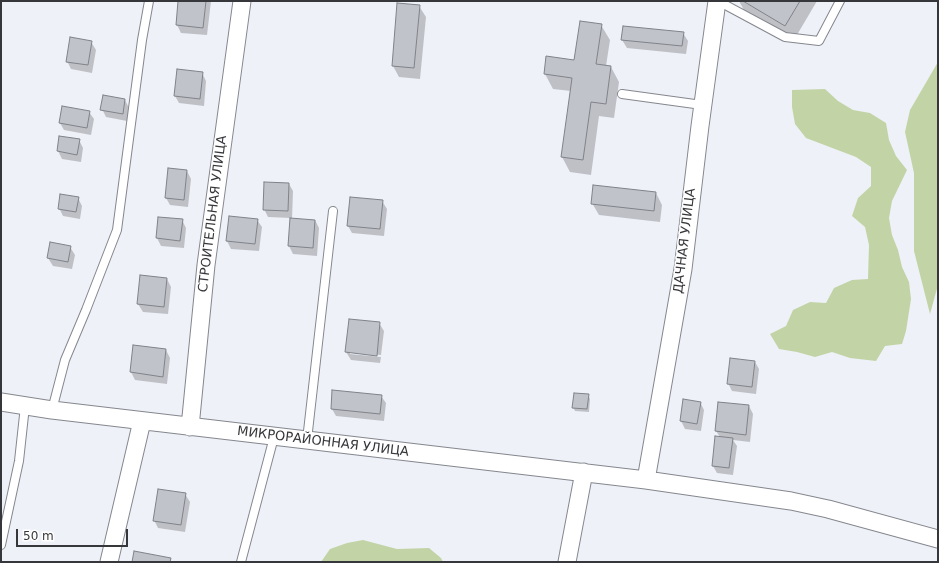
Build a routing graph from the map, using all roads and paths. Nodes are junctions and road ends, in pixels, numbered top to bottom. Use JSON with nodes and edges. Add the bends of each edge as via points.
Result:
{"nodes":[{"id":1,"x":150,"y":1,"type":"edge"},
{"id":2,"x":242,"y":1,"type":"edge"},
{"id":3,"x":717,"y":1,"type":"edge"},
{"id":4,"x":840,"y":1,"type":"edge"},
{"id":5,"x":622,"y":94,"type":"dead end"},
{"id":6,"x":702,"y":105,"type":"junction"},
{"id":7,"x":332,"y":210,"type":"dead end"},
{"id":8,"x":1,"y":402,"type":"edge"},
{"id":9,"x":25,"y":406,"type":"junction"},
{"id":10,"x":52,"y":410,"type":"junction"},
{"id":11,"x":142,"y":421,"type":"junction"},
{"id":12,"x":190,"y":427,"type":"junction"},
{"id":13,"x":274,"y":436,"type":"junction"},
{"id":14,"x":307,"y":440,"type":"junction"},
{"id":15,"x":584,"y":472,"type":"junction"},
{"id":16,"x":646,"y":480,"type":"junction"},
{"id":17,"x":938,"y":539,"type":"edge"},
{"id":18,"x":1,"y":545,"type":"edge"},
{"id":19,"x":109,"y":562,"type":"edge"},
{"id":20,"x":241,"y":562,"type":"edge"},
{"id":21,"x":566,"y":562,"type":"edge"}],
"edges":[{"from":1,"to":10,"type":"lane","via":[[142,40],[116,230],[65,360]]},
{"from":2,"to":12,"type":"street","name":"СТРОИТЕЛЬНАЯ УЛИЦА","via":[[206,266]]},
{"from":3,"to":4,"type":"lane","via":[[785,38],[819,41]]},
{"from":3,"to":6,"type":"street","name":"ДАЧНАЯ УЛИЦА"},
{"from":5,"to":6,"type":"lane"},
{"from":6,"to":16,"type":"street","name":"ДАЧНАЯ УЛИЦА","via":[[683,269]]},
{"from":7,"to":14,"type":"lane"},
{"from":8,"to":9,"type":"street","name":"МИКРОРАЙОННАЯ УЛИЦА"},
{"from":9,"to":10,"type":"street","name":"МИКРОРАЙОННАЯ УЛИЦА"},
{"from":9,"to":18,"type":"lane","via":[[19,461]]},
{"from":10,"to":11,"type":"street","name":"МИКРОРАЙОННАЯ УЛИЦА"},
{"from":11,"to":12,"type":"street","name":"МИКРОРАЙОННАЯ УЛИЦА"},
{"from":11,"to":19,"type":"street"},
{"from":12,"to":13,"type":"street","name":"МИКРОРАЙОННАЯ УЛИЦА"},
{"from":13,"to":14,"type":"street","name":"МИКРОРАЙОННАЯ УЛИЦА"},
{"from":13,"to":20,"type":"lane"},
{"from":14,"to":15,"type":"street","name":"МИКРОРАЙОННАЯ УЛИЦА"},
{"from":15,"to":16,"type":"street","name":"МИКРОРАЙОННАЯ УЛИЦА"},
{"from":15,"to":21,"type":"street"},
{"from":16,"to":17,"type":"street","name":"МИКРОРАЙОННАЯ УЛИЦА","via":[[791,501]]}]}
